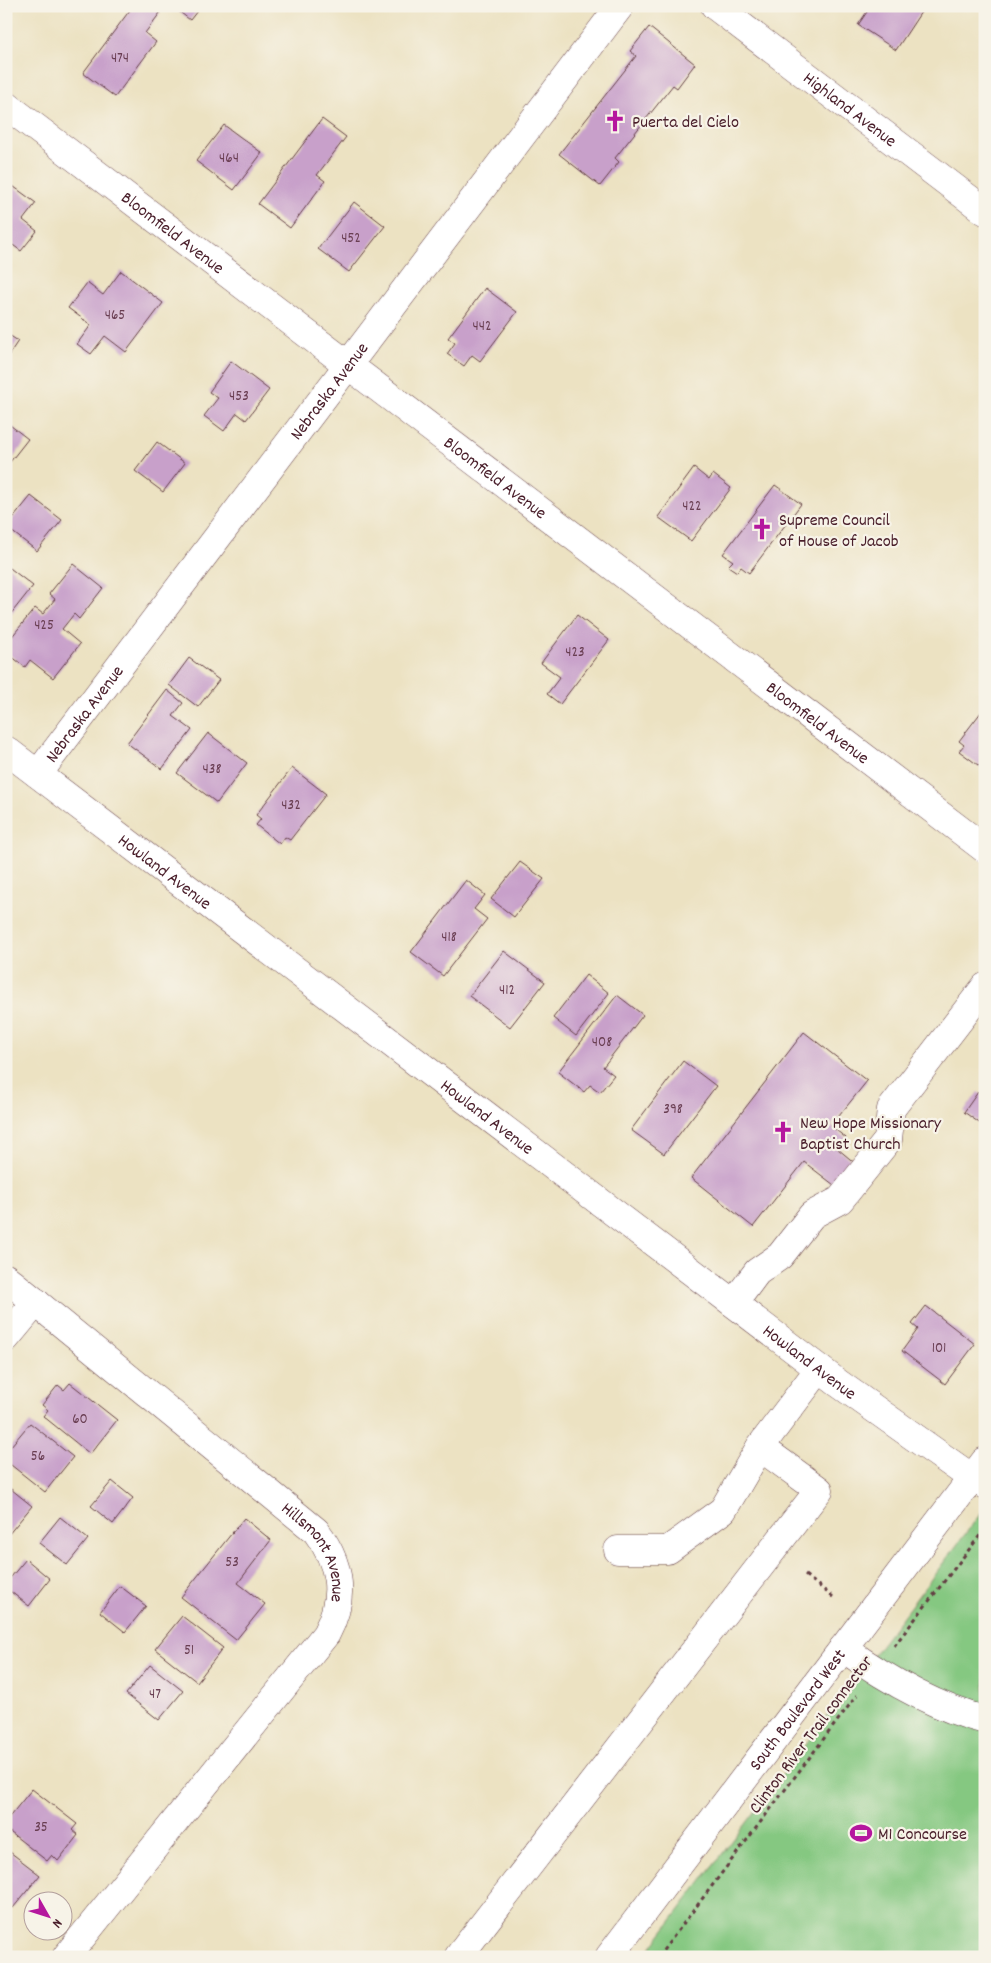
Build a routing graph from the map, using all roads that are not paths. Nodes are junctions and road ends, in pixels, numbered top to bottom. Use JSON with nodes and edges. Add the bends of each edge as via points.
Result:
{"nodes":[{"id":1,"x":620,"y":6,"type":"edge"},
{"id":2,"x":715,"y":6,"type":"edge"},
{"id":3,"x":6,"y":105,"type":"edge"},
{"id":4,"x":985,"y":211,"type":"edge"},
{"id":5,"x":348,"y":365,"type":"junction"},
{"id":6,"x":6,"y":750,"type":"edge"},
{"id":7,"x":38,"y":774,"type":"junction"},
{"id":8,"x":985,"y":849,"type":"edge"},
{"id":9,"x":985,"y":987,"type":"edge"},
{"id":10,"x":6,"y":1278,"type":"edge"},
{"id":11,"x":36,"y":1302,"type":"junction"},
{"id":12,"x":734,"y":1304,"type":"junction"},
{"id":13,"x":6,"y":1338,"type":"edge"},
{"id":14,"x":819,"y":1369,"type":"junction"},
{"id":15,"x":760,"y":1447,"type":"junction"},
{"id":16,"x":980,"y":1475,"type":"edge"},
{"id":17,"x":618,"y":1550,"type":"dead end"},
{"id":18,"x":843,"y":1648,"type":"junction"},
{"id":19,"x":985,"y":1720,"type":"edge"},
{"id":20,"x":66,"y":1957,"type":"edge"},
{"id":21,"x":458,"y":1957,"type":"edge"},
{"id":22,"x":609,"y":1957,"type":"edge"}],
"edges":[{"from":1,"to":5,"type":"street","name":"Nebraska Avenue"},
{"from":2,"to":4,"type":"street","name":"Highland Avenue"},
{"from":3,"to":5,"type":"street","name":"Bloomfield Avenue"},
{"from":5,"to":7,"type":"street","name":"Nebraska Avenue"},
{"from":5,"to":8,"type":"street","name":"Bloomfield Avenue"},
{"from":6,"to":7,"type":"street","name":"Howland Avenue"},
{"from":7,"to":12,"type":"street","name":"Howland Avenue"},
{"from":9,"to":12,"type":"street","via":[[892,1109],[888,1140],[840,1200],[812,1215],[780,1256],[758,1272]]},
{"from":10,"to":11,"type":"street","name":"Hillsmont Avenue"},
{"from":11,"to":13,"type":"street"},
{"from":11,"to":20,"type":"street","name":"Hillsmont Avenue","via":[[316,1531],[333,1557],[339,1584],[336,1610],[326,1634]]},
{"from":12,"to":14,"type":"street","name":"Howland Avenue"},
{"from":14,"to":15,"type":"street"},
{"from":14,"to":16,"type":"street","name":"Howland Avenue"},
{"from":15,"to":17,"type":"street","via":[[723,1510],[668,1550]]},
{"from":15,"to":21,"type":"street","via":[[819,1490]]},
{"from":16,"to":18,"type":"street","name":"South Boulevard West"},
{"from":18,"to":19,"type":"street","via":[[902,1687],[962,1714]]},
{"from":18,"to":22,"type":"street","name":"South Boulevard West"}]}
